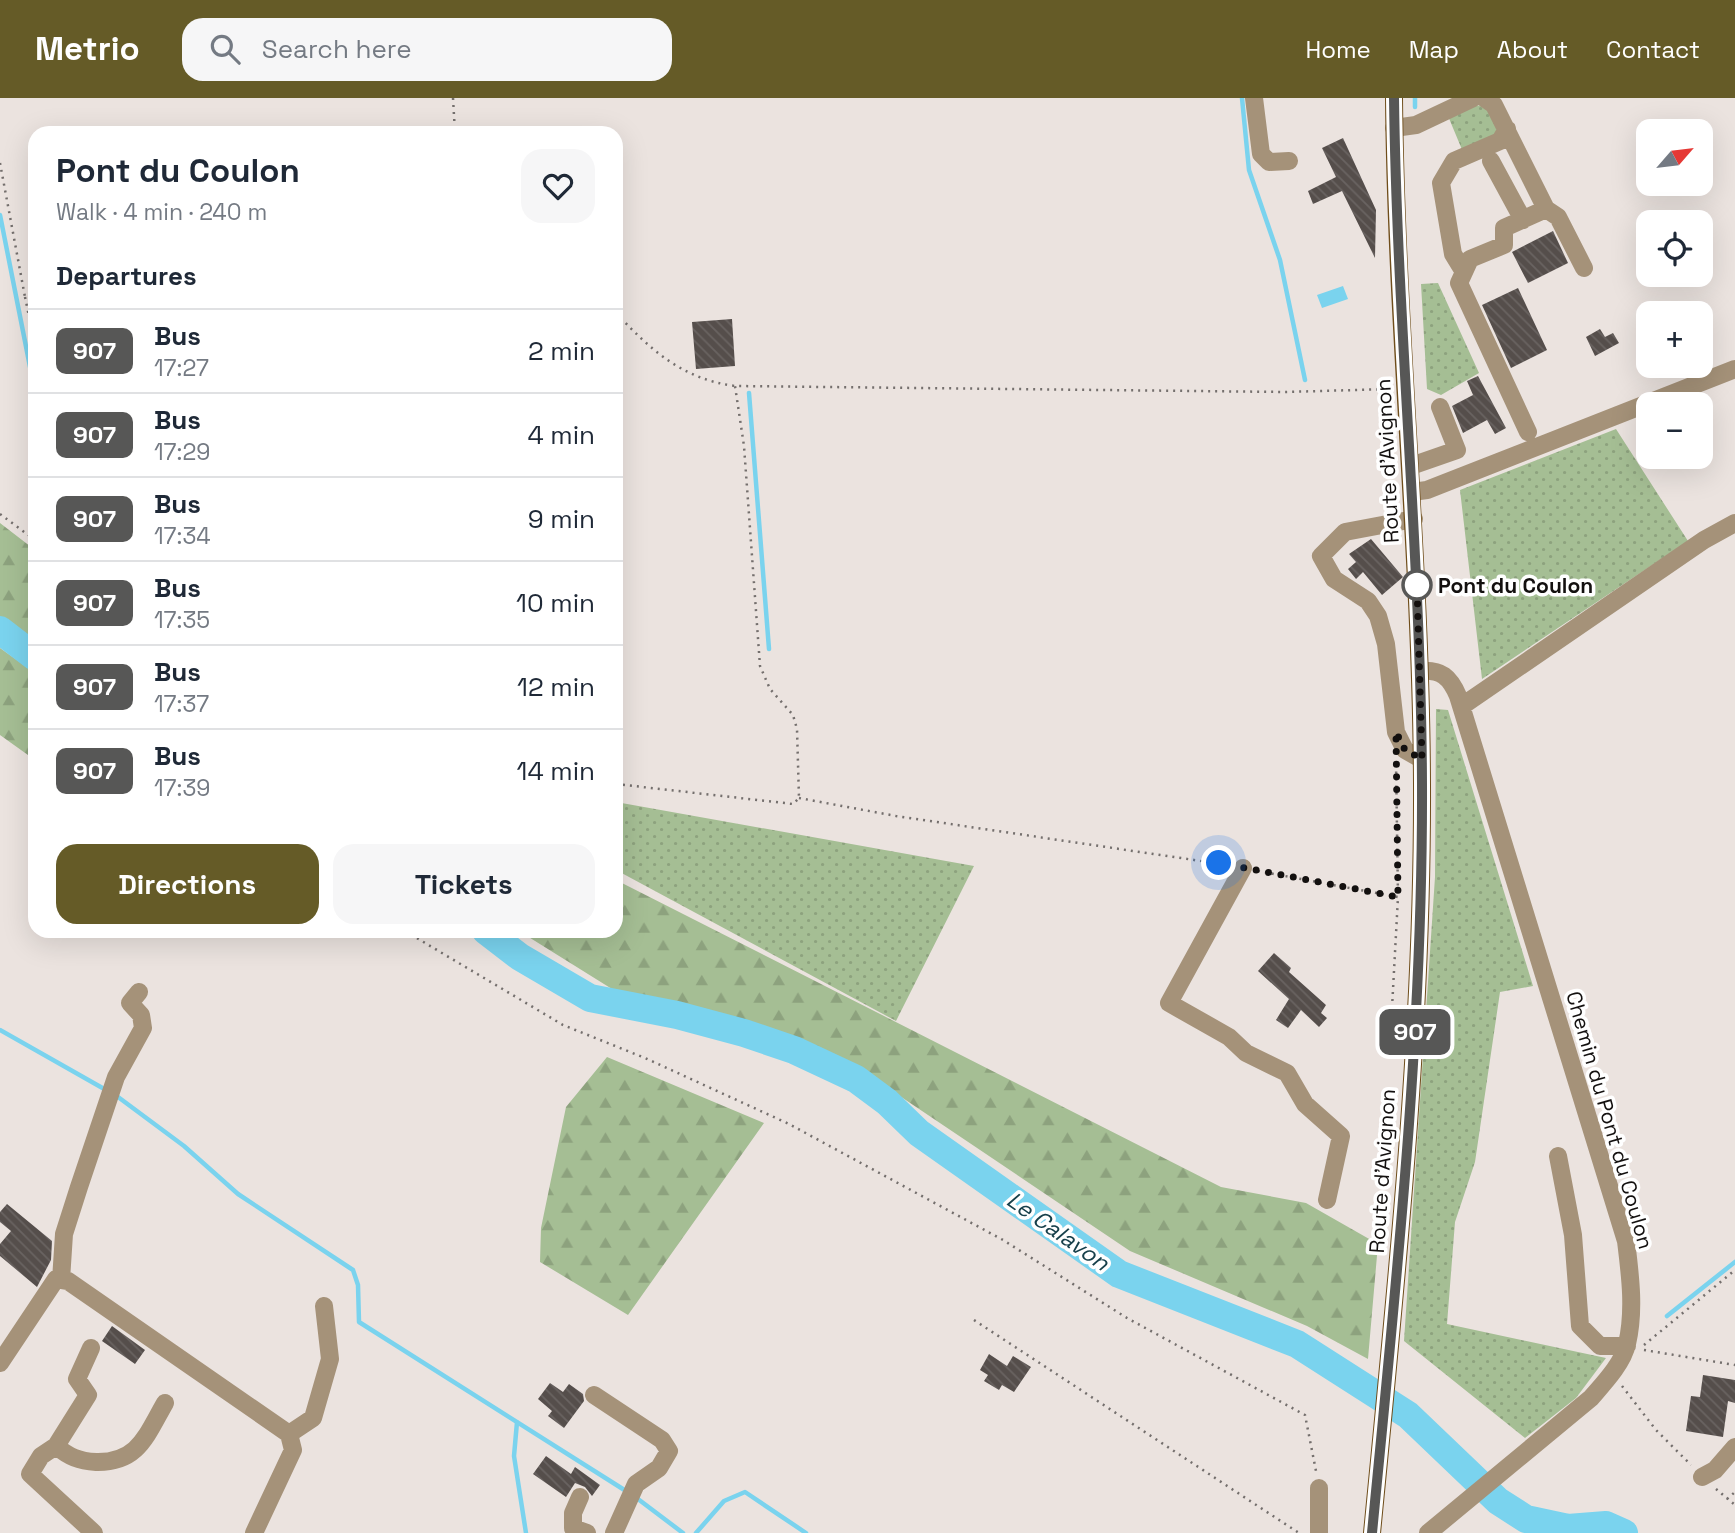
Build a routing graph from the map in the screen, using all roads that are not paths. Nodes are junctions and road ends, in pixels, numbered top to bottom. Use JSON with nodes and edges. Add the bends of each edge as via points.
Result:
{"nodes":[{"id":1,"x":1254,"y":98,"type":"edge"},
{"id":2,"x":1394,"y":98,"type":"edge"},
{"id":3,"x":1473,"y":98,"type":"edge"},
{"id":4,"x":1484,"y":98,"type":"edge"},
{"id":5,"x":1394,"y":128,"type":"junction"},
{"id":6,"x":1507,"y":130,"type":"junction"},
{"id":7,"x":1289,"y":161,"type":"dead end"},
{"id":8,"x":1491,"y":161,"type":"dead end"},
{"id":9,"x":1546,"y":209,"type":"junction"},
{"id":10,"x":1523,"y":220,"type":"junction"},
{"id":11,"x":1584,"y":268,"type":"dead end"},
{"id":12,"x":1464,"y":272,"type":"junction"},
{"id":13,"x":1735,"y":369,"type":"edge"},
{"id":14,"x":1440,"y":407,"type":"dead end"},
{"id":15,"x":1528,"y":432,"type":"dead end"},
{"id":16,"x":1411,"y":466,"type":"junction"},
{"id":17,"x":1412,"y":492,"type":"junction"},
{"id":18,"x":1414,"y":519,"type":"junction"},
{"id":19,"x":1735,"y":523,"type":"edge"},
{"id":20,"x":1420,"y":671,"type":"junction"},
{"id":21,"x":1462,"y":706,"type":"junction"},
{"id":22,"x":1422,"y":759,"type":"junction"},
{"id":23,"x":1243,"y":868,"type":"road end"},
{"id":24,"x":139,"y":992,"type":"dead end"},
{"id":25,"x":1558,"y":1156,"type":"dead end"},
{"id":26,"x":1327,"y":1200,"type":"dead end"},
{"id":27,"x":61,"y":1280,"type":"junction"},
{"id":28,"x":324,"y":1306,"type":"dead end"},
{"id":29,"x":1627,"y":1346,"type":"junction"},
{"id":30,"x":91,"y":1348,"type":"dead end"},
{"id":31,"x":0,"y":1363,"type":"edge"},
{"id":32,"x":594,"y":1395,"type":"dead end"},
{"id":33,"x":165,"y":1403,"type":"dead end"},
{"id":34,"x":289,"y":1434,"type":"junction"},
{"id":35,"x":56,"y":1446,"type":"junction"},
{"id":36,"x":1735,"y":1447,"type":"edge"},
{"id":37,"x":1702,"y":1476,"type":"road end"},
{"id":38,"x":1319,"y":1488,"type":"road end"},
{"id":39,"x":580,"y":1497,"type":"dead end"},
{"id":40,"x":1431,"y":1531,"type":"edge"},
{"id":41,"x":94,"y":1533,"type":"edge"},
{"id":42,"x":254,"y":1533,"type":"edge"},
{"id":43,"x":587,"y":1533,"type":"edge"},
{"id":44,"x":614,"y":1533,"type":"edge"},
{"id":45,"x":1319,"y":1533,"type":"edge"},
{"id":46,"x":1372,"y":1533,"type":"edge"}],
"edges":[{"from":1,"to":7,"type":"street","via":[[1261,154],[1269,162]]},
{"from":2,"to":5,"type":"main road","name":"Route d'Avignon"},
{"from":3,"to":5,"type":"street","via":[[1416,125]]},
{"from":4,"to":6,"type":"street","via":[[1494,105]]},
{"from":5,"to":16,"type":"main road","name":"Route d'Avignon"},
{"from":6,"to":9,"type":"street"},
{"from":6,"to":12,"type":"street","via":[[1500,141],[1454,161],[1441,183],[1453,254]]},
{"from":8,"to":10,"type":"street"},
{"from":9,"to":10,"type":"street"},
{"from":9,"to":11,"type":"street","via":[[1558,217]]},
{"from":10,"to":12,"type":"street","via":[[1504,228],[1504,245],[1470,260]]},
{"from":12,"to":15,"type":"street","via":[[1459,284]]},
{"from":13,"to":17,"type":"street"},
{"from":14,"to":16,"type":"street","via":[[1457,450]]},
{"from":16,"to":17,"type":"main road","name":"Route d'Avignon"},
{"from":17,"to":18,"type":"main road","name":"Route d'Avignon"},
{"from":18,"to":20,"type":"main road","name":"Route d'Avignon"},
{"from":18,"to":22,"type":"street","via":[[1345,532],[1321,556],[1334,579],[1368,601],[1378,616],[1387,644],[1396,732],[1405,750]]},
{"from":19,"to":21,"type":"street"},
{"from":20,"to":21,"type":"street","name":"Chemin du Pont du Coulon","via":[[1444,674]]},
{"from":20,"to":22,"type":"main road","name":"Route d'Avignon"},
{"from":21,"to":29,"type":"street","name":"Chemin du Pont du Coulon","via":[[1626,1241],[1631,1287]]},
{"from":22,"to":46,"type":"main road","name":"Route d'Avignon","via":[[1414,1048]]},
{"from":23,"to":26,"type":"street","via":[[1169,1003],[1229,1037],[1246,1053],[1287,1073],[1305,1104],[1341,1136]]},
{"from":24,"to":27,"type":"street","via":[[130,1003],[141,1015],[143,1027],[116,1077],[79,1187],[64,1234]]},
{"from":25,"to":29,"type":"street","via":[[1573,1234],[1580,1326],[1600,1346]]},
{"from":27,"to":31,"type":"street","via":[[56,1279]]},
{"from":27,"to":34,"type":"street"},
{"from":28,"to":34,"type":"street","via":[[330,1359],[313,1418]]},
{"from":29,"to":40,"type":"street","name":"Chemin du Pont du Coulon","via":[[1591,1398]]},
{"from":30,"to":35,"type":"street","via":[[77,1379],[88,1395]]},
{"from":32,"to":44,"type":"street","via":[[662,1440],[669,1451],[659,1468],[636,1484]]},
{"from":33,"to":35,"type":"street","via":[[130,1457],[87,1462],[69,1457]]},
{"from":34,"to":42,"type":"street","via":[[293,1450]]},
{"from":35,"to":41,"type":"street","via":[[41,1456],[30,1474]]},
{"from":36,"to":37,"type":"street","via":[[1715,1470]]},
{"from":38,"to":45,"type":"street"},
{"from":39,"to":43,"type":"street","via":[[573,1528]]}]}
